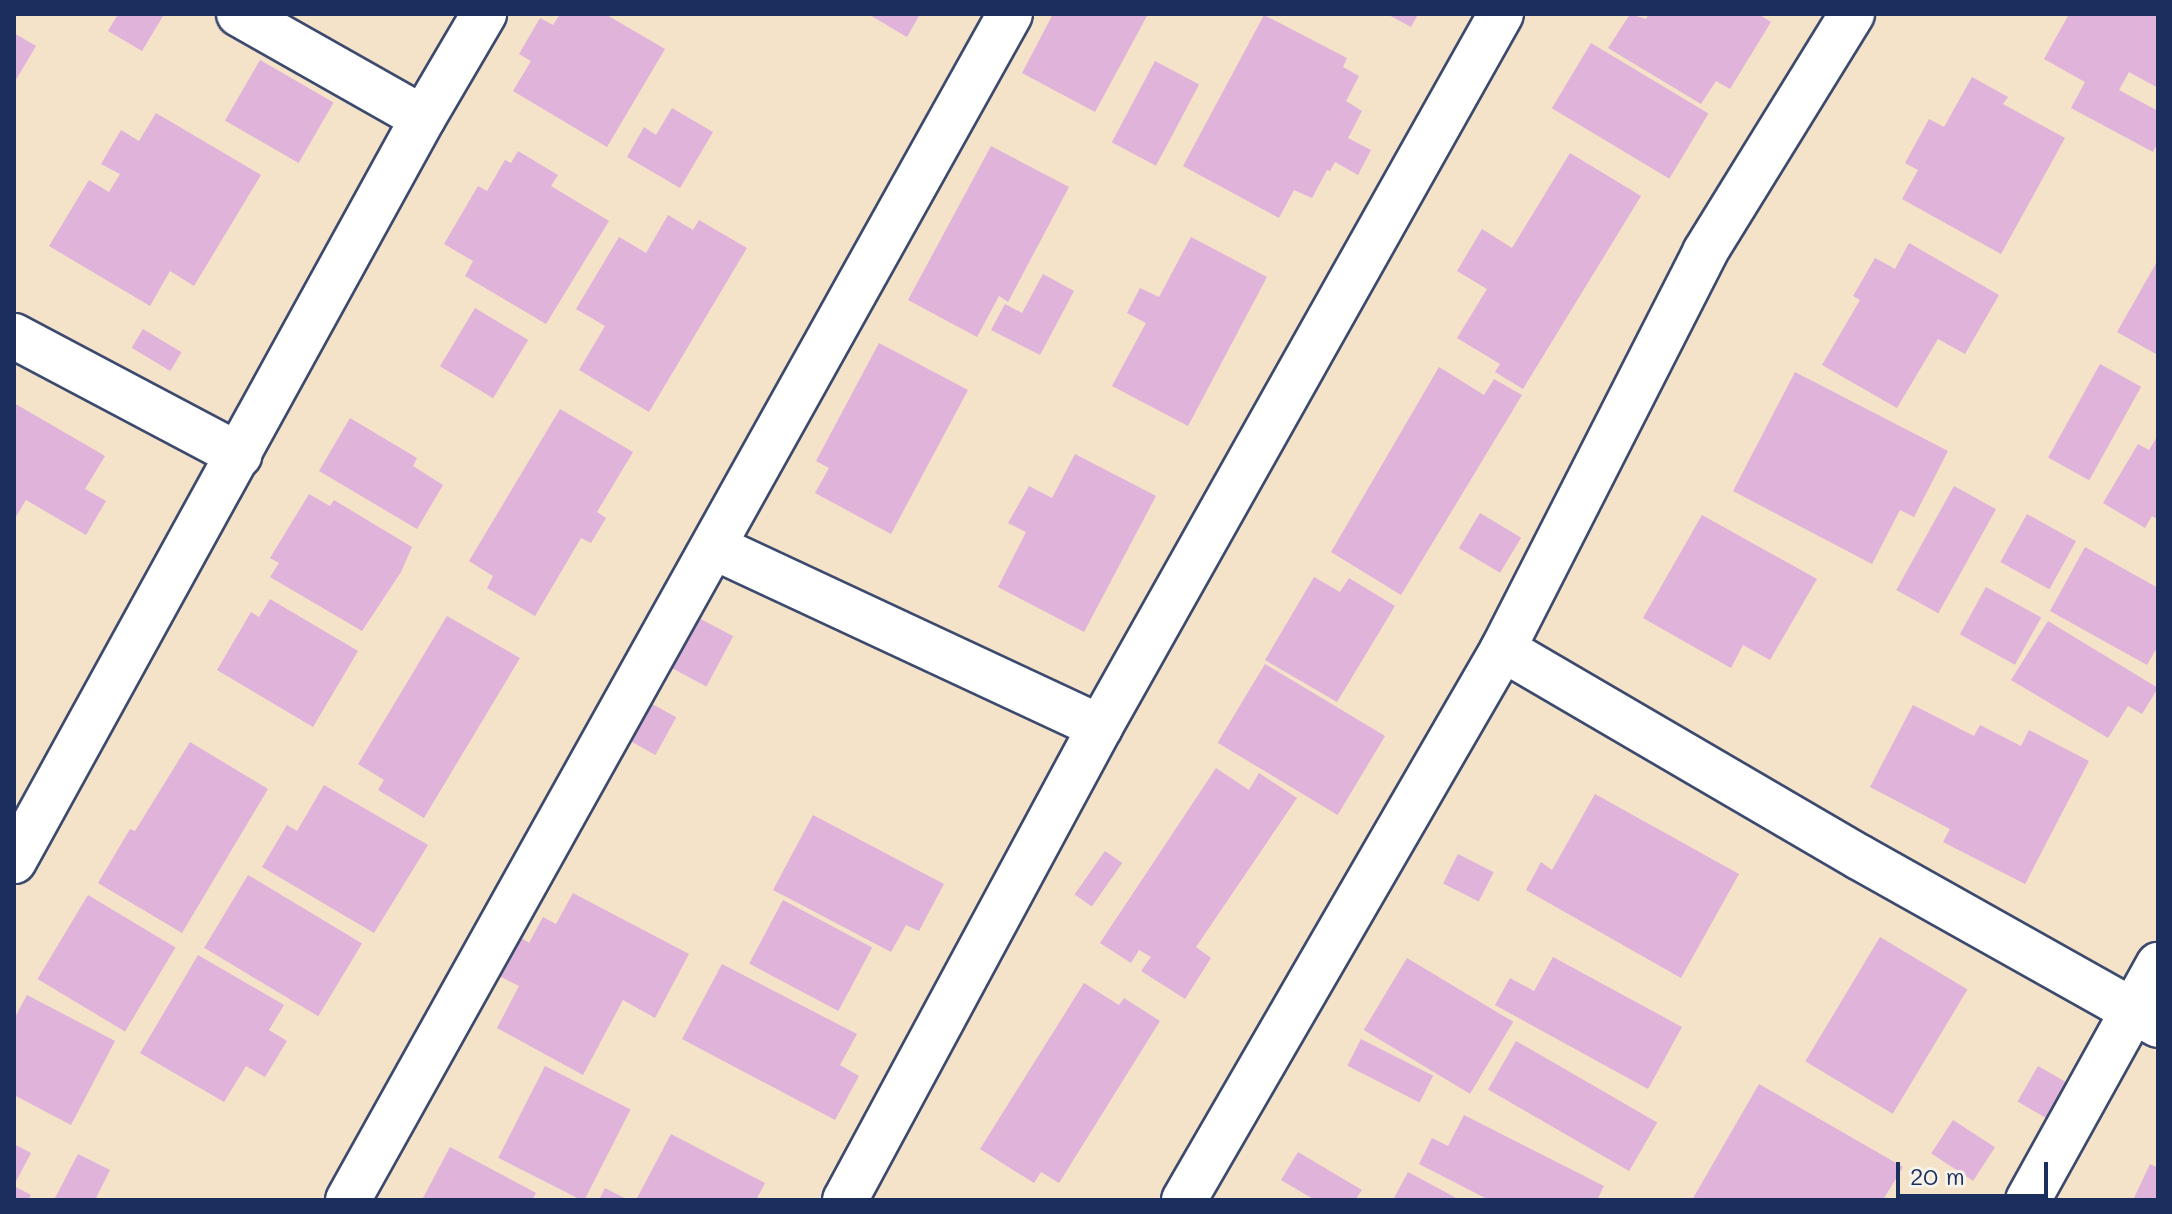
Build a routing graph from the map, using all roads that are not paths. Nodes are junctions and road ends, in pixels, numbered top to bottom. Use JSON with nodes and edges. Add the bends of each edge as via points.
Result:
{"nodes":[{"id":1,"x":239,"y":14,"type":"edge"},
{"id":2,"x":484,"y":14,"type":"edge"},
{"id":3,"x":1010,"y":14,"type":"edge"},
{"id":4,"x":1501,"y":14,"type":"edge"},
{"id":5,"x":1852,"y":14,"type":"edge"},
{"id":6,"x":423,"y":118,"type":"junction"},
{"id":7,"x":14,"y":336,"type":"edge"},
{"id":8,"x":239,"y":455,"type":"junction"},
{"id":9,"x":714,"y":547,"type":"junction"},
{"id":10,"x":1503,"y":649,"type":"junction"},
{"id":11,"x":1100,"y":727,"type":"junction"},
{"id":12,"x":31,"y":792,"type":"edge"},
{"id":13,"x":14,"y":861,"type":"edge"},
{"id":14,"x":2158,"y":965,"type":"edge"},
{"id":15,"x":2146,"y":1018,"type":"edge"},
{"id":16,"x":348,"y":1200,"type":"edge"},
{"id":17,"x":845,"y":1200,"type":"edge"},
{"id":18,"x":1184,"y":1200,"type":"edge"},
{"id":19,"x":2028,"y":1200,"type":"edge"}],
"edges":[{"from":1,"to":6,"type":"street"},
{"from":2,"to":6,"type":"street"},
{"from":3,"to":9,"type":"street"},
{"from":4,"to":11,"type":"street"},
{"from":5,"to":10,"type":"street","via":[[1705,252]]},
{"from":6,"to":8,"type":"street"},
{"from":7,"to":8,"type":"street"},
{"from":8,"to":12,"type":"street"},
{"from":9,"to":11,"type":"street"},
{"from":9,"to":16,"type":"street"},
{"from":10,"to":15,"type":"street"},
{"from":10,"to":18,"type":"street"},
{"from":11,"to":17,"type":"street"},
{"from":12,"to":13,"type":"street"},
{"from":14,"to":15,"type":"street"},
{"from":15,"to":19,"type":"street"}]}
